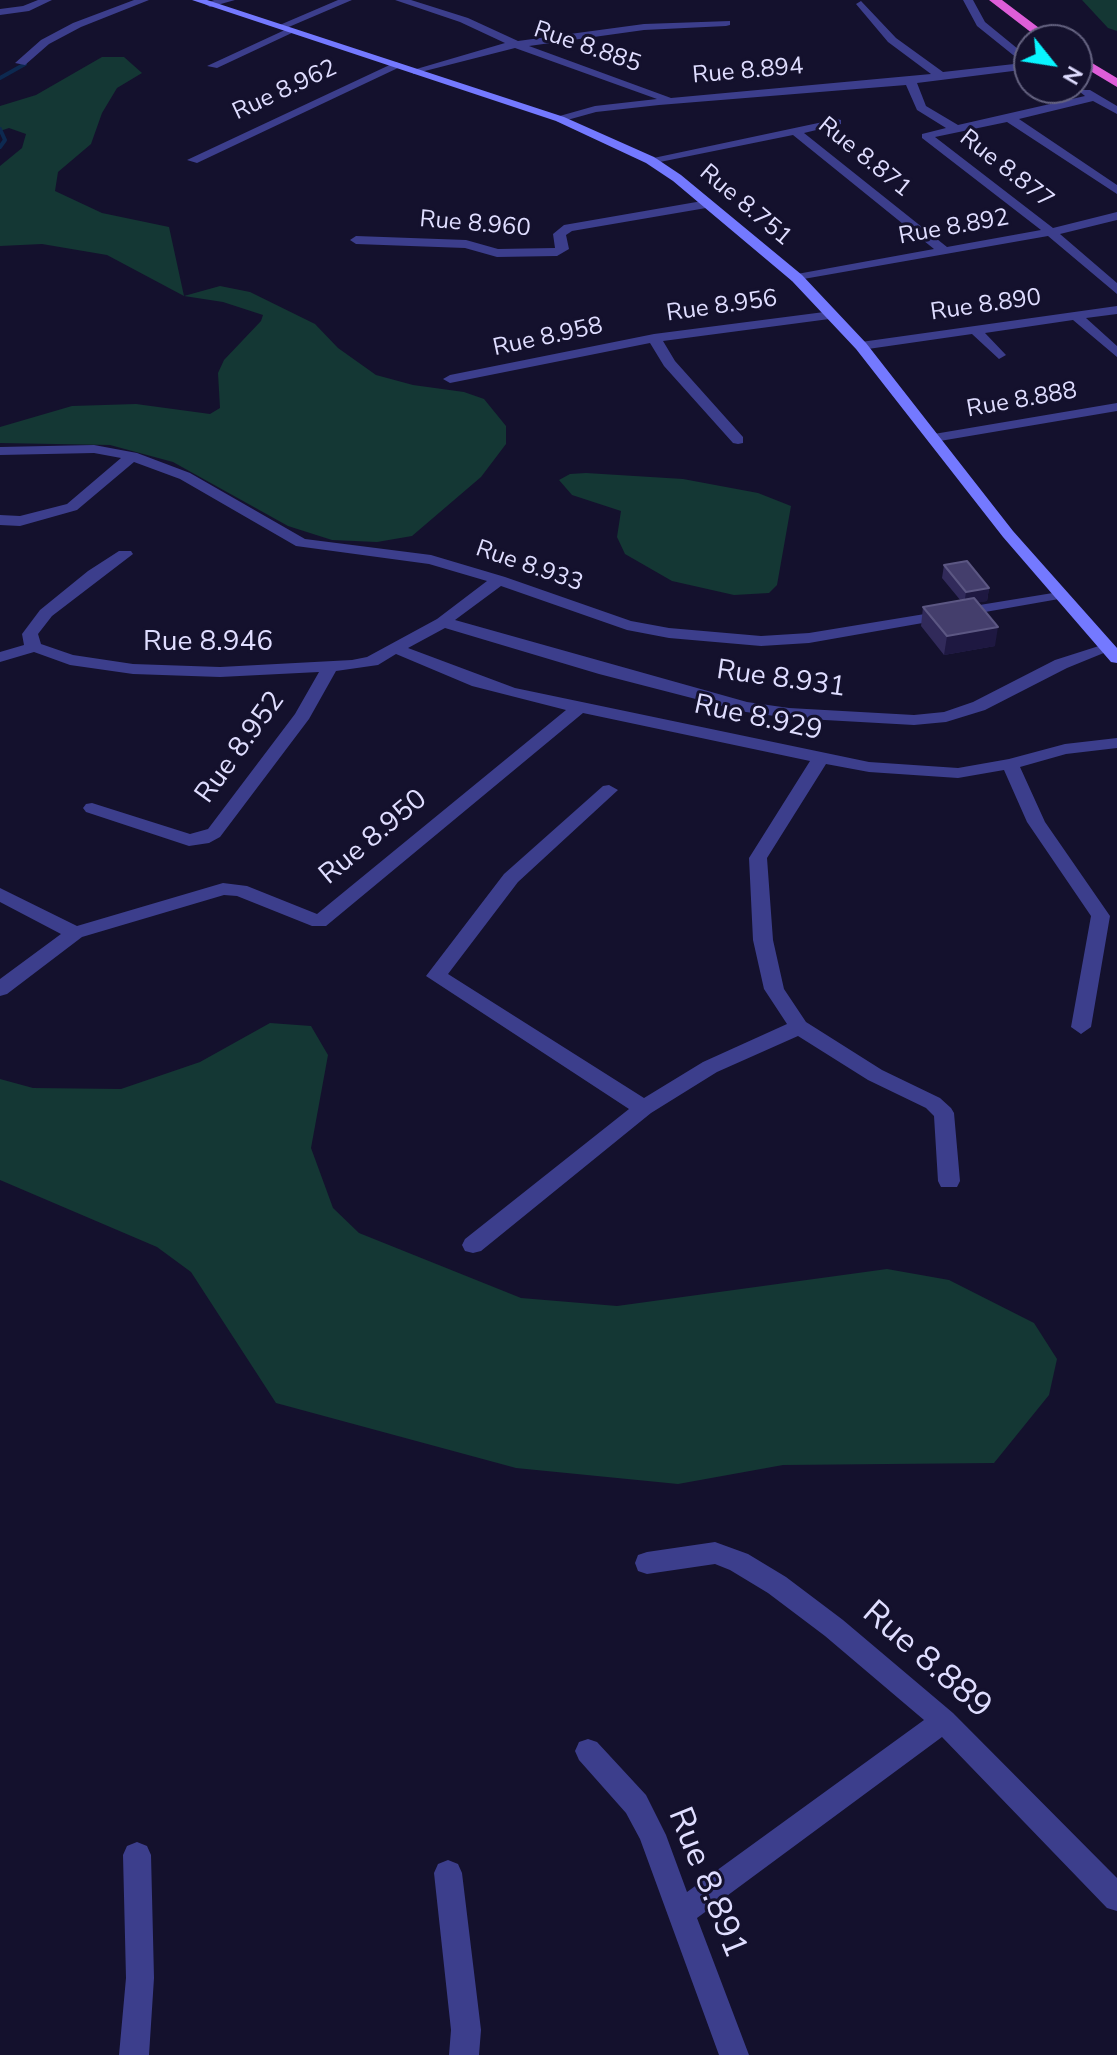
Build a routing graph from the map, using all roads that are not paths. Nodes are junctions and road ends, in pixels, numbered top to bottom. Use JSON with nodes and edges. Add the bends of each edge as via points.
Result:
{"nodes":[{"id":1,"x":47,"y":0,"type":"edge"},
{"id":2,"x":144,"y":0,"type":"edge"},
{"id":3,"x":230,"y":0,"type":"edge"},
{"id":4,"x":347,"y":0,"type":"edge"},
{"id":5,"x":400,"y":0,"type":"edge"},
{"id":6,"x":968,"y":0,"type":"edge"},
{"id":7,"x":995,"y":0,"type":"edge"},
{"id":8,"x":204,"y":2,"type":"edge"},
{"id":9,"x":861,"y":4,"type":"dead end"},
{"id":10,"x":0,"y":12,"type":"edge"},
{"id":11,"x":726,"y":23,"type":"dead end"},
{"id":12,"x":1027,"y":24,"type":"edge"},
{"id":13,"x":286,"y":29,"type":"junction"},
{"id":14,"x":514,"y":45,"type":"junction"},
{"id":15,"x":1013,"y":51,"type":"edge"},
{"id":16,"x":21,"y":63,"type":"dead end"},
{"id":17,"x":396,"y":65,"type":"junction"},
{"id":18,"x":213,"y":66,"type":"dead end"},
{"id":19,"x":1013,"y":67,"type":"edge"},
{"id":20,"x":1093,"y":68,"type":"edge"},
{"id":21,"x":417,"y":72,"type":"junction"},
{"id":22,"x":941,"y":76,"type":"junction"},
{"id":23,"x":910,"y":81,"type":"junction"},
{"id":24,"x":1117,"y":83,"type":"edge"},
{"id":25,"x":1093,"y":96,"type":"edge"},
{"id":26,"x":1096,"y":97,"type":"junction"},
{"id":27,"x":672,"y":101,"type":"junction"},
{"id":28,"x":1117,"y":111,"type":"edge"},
{"id":29,"x":1009,"y":118,"type":"junction"},
{"id":30,"x":560,"y":119,"type":"junction"},
{"id":31,"x":837,"y":122,"type":"dead end"},
{"id":32,"x":956,"y":129,"type":"junction"},
{"id":33,"x":795,"y":131,"type":"junction"},
{"id":34,"x":193,"y":160,"type":"dead end"},
{"id":35,"x":650,"y":160,"type":"junction"},
{"id":36,"x":1117,"y":190,"type":"edge"},
{"id":37,"x":708,"y":204,"type":"junction"},
{"id":38,"x":1117,"y":216,"type":"edge"},
{"id":39,"x":1051,"y":232,"type":"junction"},
{"id":40,"x":356,"y":240,"type":"dead end"},
{"id":41,"x":945,"y":252,"type":"junction"},
{"id":42,"x":797,"y":278,"type":"junction"},
{"id":43,"x":1117,"y":290,"type":"edge"},
{"id":44,"x":1117,"y":310,"type":"edge"},
{"id":45,"x":832,"y":315,"type":"junction"},
{"id":46,"x":1076,"y":316,"type":"junction"},
{"id":47,"x":975,"y":330,"type":"junction"},
{"id":48,"x":654,"y":338,"type":"junction"},
{"id":49,"x":861,"y":346,"type":"junction"},
{"id":50,"x":1117,"y":353,"type":"edge"},
{"id":51,"x":999,"y":355,"type":"dead end"},
{"id":52,"x":450,"y":379,"type":"dead end"},
{"id":53,"x":1117,"y":407,"type":"edge"},
{"id":54,"x":934,"y":438,"type":"junction"},
{"id":55,"x":738,"y":440,"type":"dead end"},
{"id":56,"x":0,"y":451,"type":"edge"},
{"id":57,"x":132,"y":456,"type":"junction"},
{"id":58,"x":0,"y":520,"type":"edge"},
{"id":59,"x":125,"y":554,"type":"dead end"},
{"id":60,"x":499,"y":580,"type":"junction"},
{"id":61,"x":1059,"y":594,"type":"junction"},
{"id":62,"x":443,"y":622,"type":"junction"},
{"id":63,"x":1111,"y":646,"type":"edge"},
{"id":64,"x":35,"y":647,"type":"junction"},
{"id":65,"x":397,"y":649,"type":"junction"},
{"id":66,"x":0,"y":657,"type":"edge"},
{"id":67,"x":329,"y":668,"type":"junction"},
{"id":68,"x":582,"y":706,"type":"junction"},
{"id":69,"x":1117,"y":743,"type":"edge"},
{"id":70,"x":820,"y":759,"type":"junction"},
{"id":71,"x":1010,"y":764,"type":"junction"},
{"id":72,"x":609,"y":790,"type":"dead end"},
{"id":73,"x":92,"y":808,"type":"dead end"},
{"id":74,"x":0,"y":894,"type":"edge"},
{"id":75,"x":75,"y":933,"type":"junction"},
{"id":76,"x":0,"y":989,"type":"edge"},
{"id":77,"x":799,"y":1027,"type":"junction"},
{"id":78,"x":1081,"y":1027,"type":"dead end"},
{"id":79,"x":644,"y":1108,"type":"junction"},
{"id":80,"x":949,"y":1181,"type":"dead end"},
{"id":81,"x":473,"y":1245,"type":"dead end"},
{"id":82,"x":647,"y":1563,"type":"dead end"},
{"id":83,"x":944,"y":1721,"type":"junction"},
{"id":84,"x":588,"y":1751,"type":"dead end"},
{"id":85,"x":137,"y":1855,"type":"dead end"},
{"id":86,"x":448,"y":1873,"type":"dead end"},
{"id":87,"x":1117,"y":1898,"type":"edge"},
{"id":88,"x":680,"y":1914,"type":"junction"},
{"id":89,"x":134,"y":2055,"type":"edge"},
{"id":90,"x":464,"y":2055,"type":"edge"},
{"id":91,"x":734,"y":2055,"type":"edge"}],
"edges":[{"from":1,"to":10,"type":"street"},
{"from":2,"to":16,"type":"street","via":[[57,35]]},
{"from":3,"to":8,"type":"street"},
{"from":4,"to":13,"type":"street"},
{"from":5,"to":14,"type":"street","name":"Rue 8.885","via":[[464,20]]},
{"from":6,"to":15,"type":"street","via":[[981,24]]},
{"from":7,"to":12,"type":"highway"},
{"from":8,"to":13,"type":"main road","name":"Rue 8.751"},
{"from":9,"to":22,"type":"street","via":[[892,40]]},
{"from":11,"to":14,"type":"street","via":[[644,27]]},
{"from":13,"to":17,"type":"main road","name":"Rue 8.751"},
{"from":13,"to":18,"type":"street"},
{"from":14,"to":21,"type":"street"},
{"from":14,"to":27,"type":"street","name":"Rue 8.885"},
{"from":17,"to":21,"type":"main road","name":"Rue 8.751"},
{"from":17,"to":34,"type":"street","name":"Rue 8.962"},
{"from":19,"to":22,"type":"street","name":"Rue 8.894"},
{"from":20,"to":24,"type":"highway"},
{"from":21,"to":30,"type":"main road","name":"Rue 8.751"},
{"from":22,"to":23,"type":"street","name":"Rue 8.894"},
{"from":23,"to":27,"type":"street","name":"Rue 8.894"},
{"from":23,"to":32,"type":"street","via":[[921,108]]},
{"from":25,"to":26,"type":"street"},
{"from":26,"to":28,"type":"street"},
{"from":26,"to":29,"type":"street","name":"Rue 8.877"},
{"from":27,"to":30,"type":"street","name":"Rue 8.894","via":[[595,109]]},
{"from":29,"to":32,"type":"street","name":"Rue 8.877"},
{"from":29,"to":36,"type":"street"},
{"from":30,"to":35,"type":"main road","name":"Rue 8.751"},
{"from":31,"to":33,"type":"street"},
{"from":32,"to":39,"type":"street","name":"Rue 8.877","via":[[926,136]]},
{"from":33,"to":35,"type":"street","name":"Rue 8.871"},
{"from":33,"to":41,"type":"street","name":"Rue 8.871"},
{"from":35,"to":37,"type":"main road","name":"Rue 8.751"},
{"from":37,"to":40,"type":"street","name":"Rue 8.960","via":[[568,228],[559,234],[563,249],[557,252],[497,253],[466,244]]},
{"from":37,"to":42,"type":"main road","name":"Rue 8.751"},
{"from":38,"to":39,"type":"street","name":"Rue 8.892"},
{"from":39,"to":41,"type":"street","name":"Rue 8.892"},
{"from":39,"to":43,"type":"street"},
{"from":41,"to":42,"type":"street","name":"Rue 8.892"},
{"from":42,"to":45,"type":"main road","name":"Rue 8.751"},
{"from":44,"to":46,"type":"street","name":"Rue 8.890"},
{"from":45,"to":48,"type":"street","name":"Rue 8.956"},
{"from":45,"to":49,"type":"main road","name":"Rue 8.751"},
{"from":46,"to":47,"type":"street","name":"Rue 8.890"},
{"from":46,"to":50,"type":"street"},
{"from":47,"to":49,"type":"street","name":"Rue 8.890"},
{"from":47,"to":51,"type":"street"},
{"from":48,"to":52,"type":"street","name":"Rue 8.958"},
{"from":48,"to":55,"type":"street","name":"Rue 8.956","via":[[701,402]]},
{"from":49,"to":54,"type":"main road","name":"Rue 8.751"},
{"from":53,"to":54,"type":"street","name":"Rue 8.888"},
{"from":54,"to":61,"type":"main road","name":"Rue 8.751"},
{"from":56,"to":57,"type":"street","name":"Rue 8.933","via":[[94,449]]},
{"from":57,"to":58,"type":"street","via":[[72,507],[20,521]]},
{"from":57,"to":60,"type":"street","name":"Rue 8.933","via":[[185,476],[301,543],[431,560]]},
{"from":59,"to":64,"type":"street","via":[[46,613],[30,634]]},
{"from":60,"to":61,"type":"street","name":"Rue 8.933","via":[[627,625],[761,641],[841,633]]},
{"from":60,"to":62,"type":"street","name":"Rue 8.946"},
{"from":61,"to":63,"type":"main road","name":"Rue 8.751"},
{"from":62,"to":63,"type":"street","name":"Rue 8.931","via":[[746,707],[914,720],[979,706],[1061,664]]},
{"from":62,"to":65,"type":"street","name":"Rue 8.946"},
{"from":64,"to":66,"type":"street"},
{"from":64,"to":67,"type":"street","name":"Rue 8.946","via":[[70,660],[133,669]]},
{"from":65,"to":67,"type":"street","name":"Rue 8.946","via":[[372,661]]},
{"from":65,"to":68,"type":"street","name":"Rue 8.929","via":[[478,682]]},
{"from":67,"to":73,"type":"street","name":"Rue 8.952","via":[[303,715],[214,833],[189,840]]},
{"from":68,"to":70,"type":"street","name":"Rue 8.929"},
{"from":68,"to":75,"type":"street","name":"Rue 8.950","via":[[319,922],[240,890],[223,889]]},
{"from":69,"to":71,"type":"street","name":"Rue 8.929","via":[[1065,749]]},
{"from":70,"to":71,"type":"street","name":"Rue 8.929","via":[[958,773]]},
{"from":70,"to":77,"type":"street","via":[[757,866],[763,940],[774,989]]},
{"from":71,"to":78,"type":"street","via":[[1036,822],[1101,916]]},
{"from":72,"to":79,"type":"street","via":[[511,878],[436,976]]},
{"from":74,"to":75,"type":"street"},
{"from":75,"to":76,"type":"street"},
{"from":77,"to":79,"type":"street","via":[[710,1067]]},
{"from":77,"to":80,"type":"street","via":[[944,1113]]},
{"from":79,"to":81,"type":"street"},
{"from":82,"to":83,"type":"street","name":"Rue 8.889","via":[[715,1553],[739,1562],[834,1628]]},
{"from":83,"to":87,"type":"street","name":"Rue 8.889"},
{"from":83,"to":88,"type":"street"},
{"from":84,"to":88,"type":"street","name":"Rue 8.891","via":[[636,1804]]},
{"from":85,"to":89,"type":"street","via":[[140,1978]]},
{"from":86,"to":90,"type":"street","via":[[466,2030]]},
{"from":88,"to":91,"type":"street","name":"Rue 8.891"}]}
